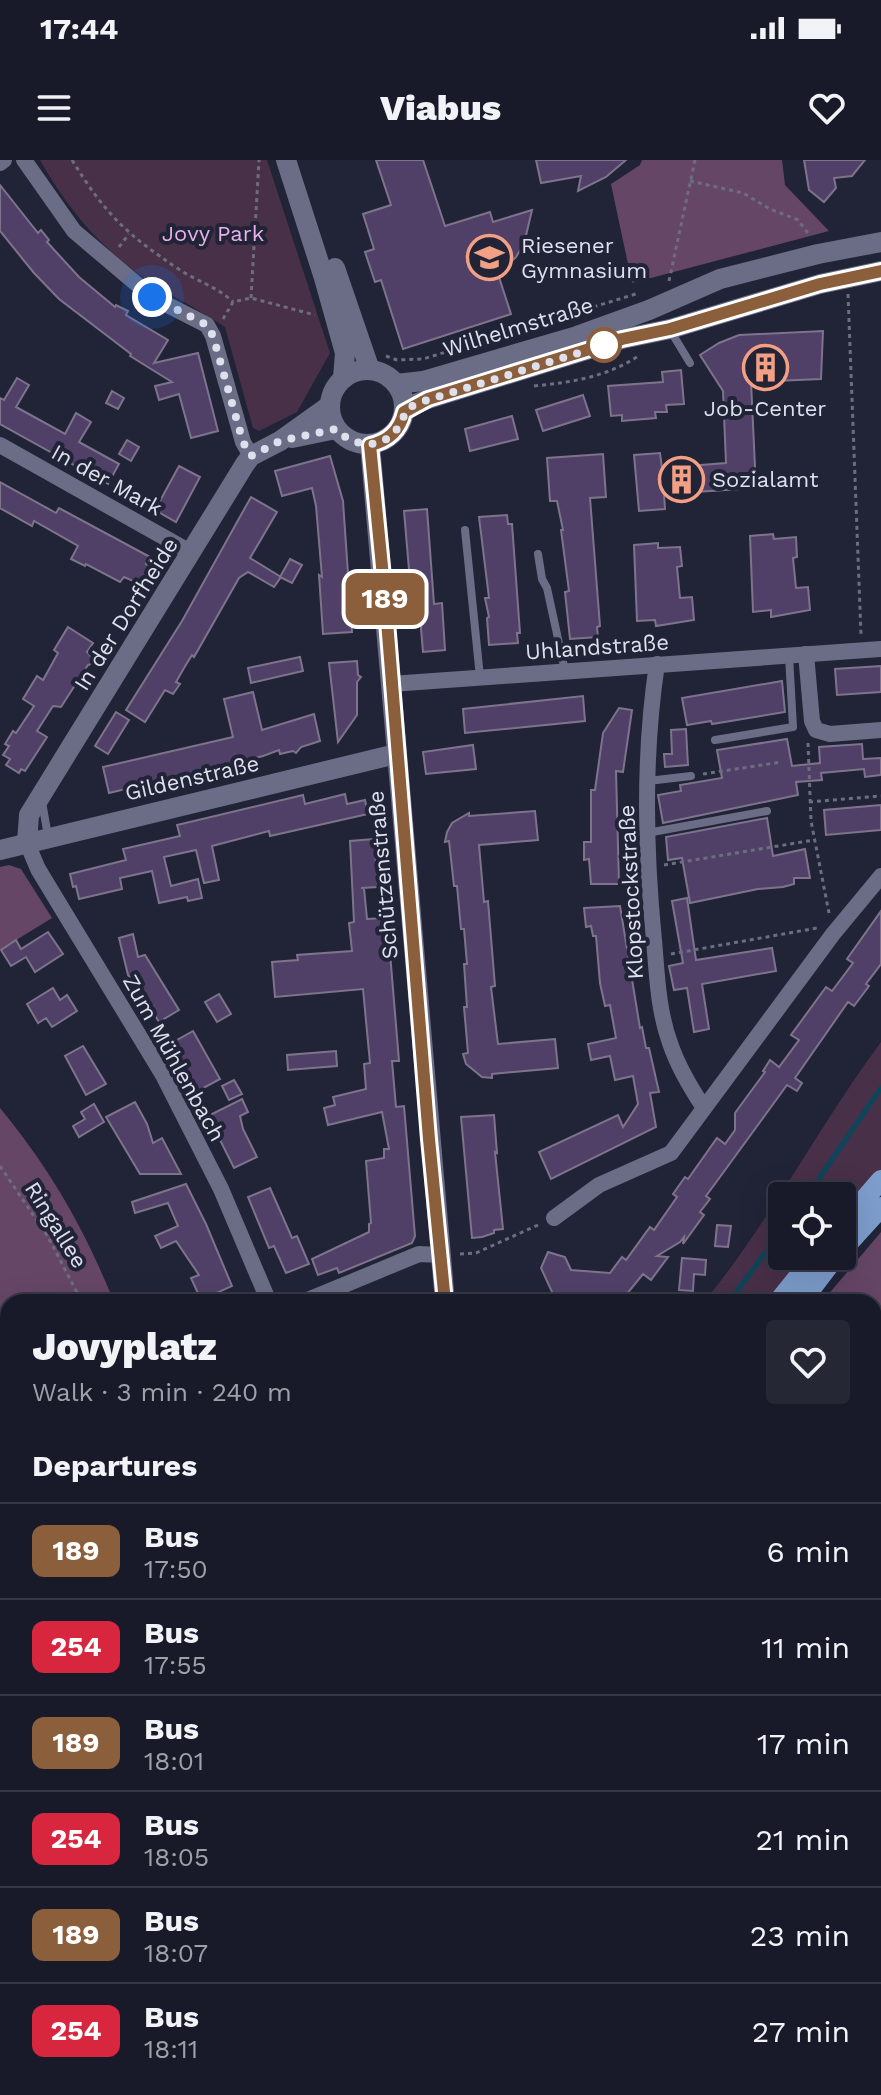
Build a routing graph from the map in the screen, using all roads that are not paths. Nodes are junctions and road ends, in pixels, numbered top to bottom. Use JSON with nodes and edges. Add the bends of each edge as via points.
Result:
{"nodes":[{"id":1,"x":24,"y":160,"type":"edge"},
{"id":2,"x":286,"y":160,"type":"edge"},
{"id":3,"x":300,"y":160,"type":"edge"},
{"id":4,"x":881,"y":242,"type":"edge"},
{"id":5,"x":881,"y":271,"type":"edge"},
{"id":6,"x":670,"y":329,"type":"junction"},
{"id":7,"x":690,"y":363,"type":"dead end"},
{"id":8,"x":370,"y":370,"type":"junction"},
{"id":9,"x":343,"y":378,"type":"junction"},
{"id":10,"x":396,"y":384,"type":"junction"},
{"id":11,"x":329,"y":406,"type":"junction"},
{"id":12,"x":404,"y":412,"type":"junction"},
{"id":13,"x":336,"y":429,"type":"junction"},
{"id":14,"x":280,"y":441,"type":"junction"},
{"id":15,"x":0,"y":445,"type":"edge"},
{"id":16,"x":370,"y":445,"type":"junction"},
{"id":17,"x":251,"y":456,"type":"junction"},
{"id":18,"x":465,"y":530,"type":"dead end"},
{"id":19,"x":192,"y":553,"type":"junction"},
{"id":20,"x":538,"y":554,"type":"dead end"},
{"id":21,"x":881,"y":649,"type":"edge"},
{"id":22,"x":806,"y":654,"type":"junction"},
{"id":23,"x":789,"y":655,"type":"junction"},
{"id":24,"x":657,"y":664,"type":"junction"},
{"id":25,"x":565,"y":671,"type":"junction"},
{"id":26,"x":480,"y":677,"type":"junction"},
{"id":27,"x":391,"y":684,"type":"junction"},
{"id":28,"x":881,"y":730,"type":"edge"},
{"id":29,"x":715,"y":740,"type":"dead end"},
{"id":30,"x":396,"y":754,"type":"junction"},
{"id":31,"x":691,"y":776,"type":"road end"},
{"id":32,"x":648,"y":781,"type":"junction"},
{"id":33,"x":41,"y":797,"type":"junction"},
{"id":34,"x":767,"y":811,"type":"dead end"},
{"id":35,"x":646,"y":834,"type":"junction"},
{"id":36,"x":48,"y":837,"type":"junction"},
{"id":37,"x":27,"y":843,"type":"junction"},
{"id":38,"x":0,"y":850,"type":"edge"},
{"id":39,"x":881,"y":876,"type":"edge"},
{"id":40,"x":704,"y":1108,"type":"junction"},
{"id":41,"x":881,"y":1180,"type":"edge"},
{"id":42,"x":881,"y":1207,"type":"edge"},
{"id":43,"x":856,"y":1209,"type":"edge"},
{"id":44,"x":554,"y":1218,"type":"road end"},
{"id":45,"x":856,"y":1235,"type":"edge"},
{"id":46,"x":440,"y":1255,"type":"junction"},
{"id":47,"x":804,"y":1270,"type":"edge"},
{"id":48,"x":825,"y":1270,"type":"edge"},
{"id":49,"x":266,"y":1294,"type":"edge"},
{"id":50,"x":322,"y":1294,"type":"edge"},
{"id":51,"x":444,"y":1294,"type":"edge"},
{"id":52,"x":784,"y":1294,"type":"edge"},
{"id":53,"x":807,"y":1294,"type":"edge"}],
"edges":[{"from":1,"to":17,"type":"street","via":[[74,231],[152,297],[207,325]]},
{"from":2,"to":9,"type":"main road","via":[[345,353]]},
{"from":3,"to":8,"type":"main road"},
{"from":4,"to":10,"type":"main road","name":"Wilhelmstraße","via":[[720,279],[577,336],[423,381]]},
{"from":5,"to":6,"type":"main road","name":"Wilhelmstraße"},
{"from":6,"to":7,"type":"lane"},
{"from":6,"to":12,"type":"main road","name":"Wilhelmstraße","via":[[428,399]]},
{"from":8,"to":9,"type":"main road"},
{"from":8,"to":10,"type":"main road"},
{"from":9,"to":11,"type":"main road"},
{"from":10,"to":12,"type":"main road"},
{"from":11,"to":13,"type":"main road"},
{"from":11,"to":14,"type":"main road"},
{"from":12,"to":16,"type":"main road","via":[[395,432]]},
{"from":13,"to":14,"type":"main road"},
{"from":13,"to":16,"type":"main road","via":[[353,442]]},
{"from":14,"to":17,"type":"main road"},
{"from":15,"to":19,"type":"street","name":"In der Mark"},
{"from":16,"to":27,"type":"main road","name":"Schützenstraße"},
{"from":17,"to":19,"type":"main road","name":"In der Dorfheide"},
{"from":18,"to":26,"type":"lane"},
{"from":19,"to":33,"type":"main road","name":"In der Dorfheide"},
{"from":20,"to":25,"type":"lane"},
{"from":21,"to":22,"type":"street","name":"Uhlandstraße"},
{"from":22,"to":23,"type":"street","name":"Uhlandstraße"},
{"from":22,"to":28,"type":"street","via":[[816,730]]},
{"from":23,"to":24,"type":"street","name":"Uhlandstraße"},
{"from":23,"to":29,"type":"lane","via":[[793,727]]},
{"from":24,"to":25,"type":"street","name":"Uhlandstraße"},
{"from":24,"to":32,"type":"street","name":"Klopstockstraße"},
{"from":25,"to":26,"type":"street","name":"Uhlandstraße"},
{"from":26,"to":27,"type":"street","name":"Uhlandstraße"},
{"from":27,"to":30,"type":"main road","name":"Schützenstraße"},
{"from":30,"to":36,"type":"main road","name":"Gildenstraße"},
{"from":30,"to":46,"type":"main road","name":"Schützenstraße"},
{"from":31,"to":32,"type":"lane"},
{"from":32,"to":35,"type":"street","name":"Klopstockstraße"},
{"from":33,"to":36,"type":"lane"},
{"from":33,"to":37,"type":"main road","name":"In der Dorfheide","via":[[29,815]]},
{"from":34,"to":35,"type":"lane"},
{"from":35,"to":40,"type":"street","name":"Klopstockstraße","via":[[660,1003],[684,1077]]},
{"from":36,"to":37,"type":"main road","name":"Gildenstraße"},
{"from":37,"to":38,"type":"main road","name":"Gildenstraße"},
{"from":37,"to":49,"type":"street","name":"Zum Mühlenbach","via":[[163,1075]]},
{"from":39,"to":40,"type":"street","via":[[832,930]]},
{"from":40,"to":44,"type":"street","via":[[671,1153],[599,1185]]},
{"from":41,"to":43,"type":"main road"},
{"from":42,"to":45,"type":"main road"},
{"from":46,"to":50,"type":"street","via":[[419,1254]]},
{"from":46,"to":51,"type":"main road","name":"Schützenstraße"},
{"from":47,"to":52,"type":"main road"},
{"from":48,"to":53,"type":"main road"}]}
